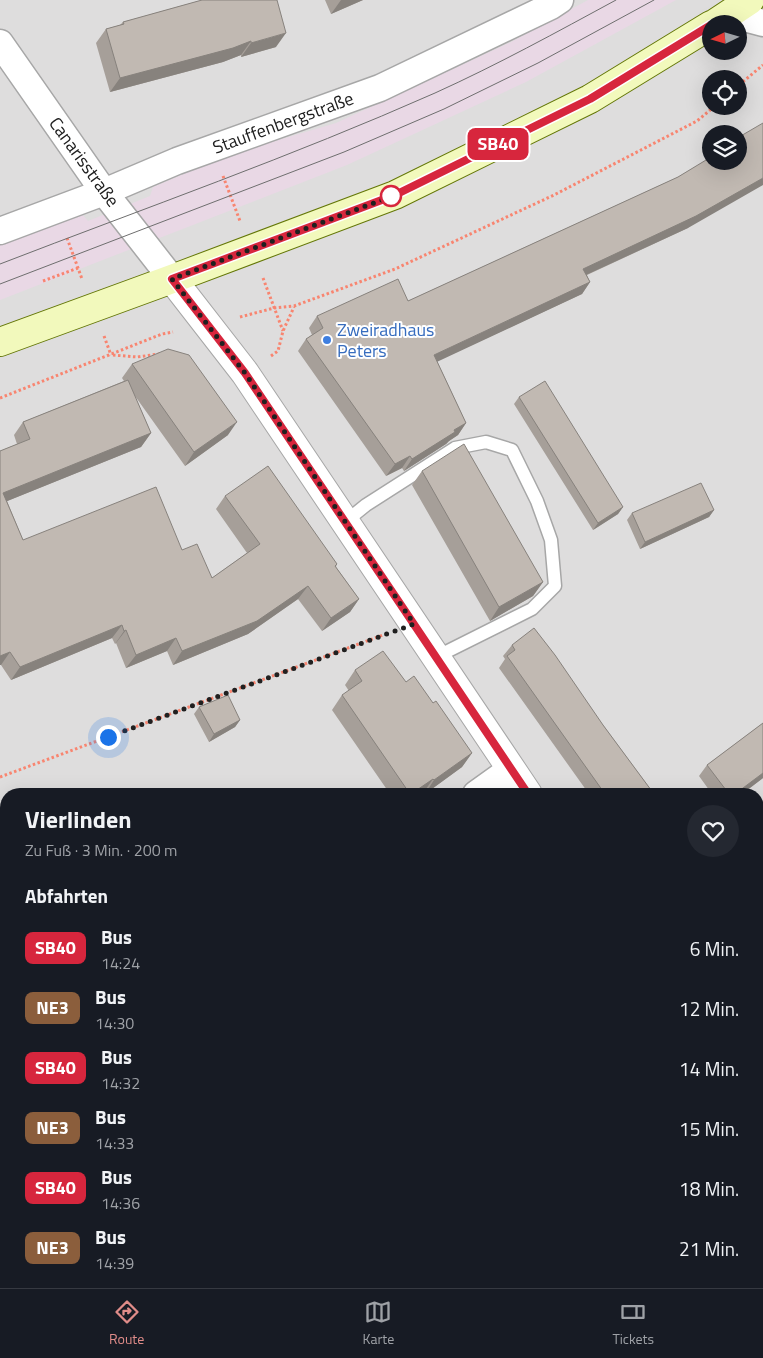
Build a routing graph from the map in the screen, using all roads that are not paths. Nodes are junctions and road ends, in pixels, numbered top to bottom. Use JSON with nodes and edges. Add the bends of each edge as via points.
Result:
{"nodes":[{"id":1,"x":560,"y":0,"type":"edge"},
{"id":2,"x":748,"y":20,"type":"edge"},
{"id":3,"x":763,"y":23,"type":"edge"},
{"id":4,"x":702,"y":31,"type":"edge"},
{"id":5,"x":0,"y":43,"type":"edge"},
{"id":6,"x":104,"y":192,"type":"junction"},
{"id":7,"x":0,"y":231,"type":"edge"},
{"id":8,"x":172,"y":279,"type":"junction"},
{"id":9,"x":0,"y":342,"type":"edge"},
{"id":10,"x":345,"y":522,"type":"junction"},
{"id":11,"x":436,"y":657,"type":"junction"},
{"id":12,"x":511,"y":769,"type":"junction"},
{"id":13,"x":484,"y":788,"type":"edge"},
{"id":14,"x":524,"y":788,"type":"edge"}],
"edges":[{"from":1,"to":6,"type":"street","name":"Stauffenbergstraße","via":[[380,88]]},
{"from":2,"to":3,"type":"street"},
{"from":4,"to":8,"type":"main road","via":[[590,99],[395,195]]},
{"from":5,"to":6,"type":"street","name":"Canarisstraße"},
{"from":6,"to":7,"type":"street","name":"Stauffenbergstraße"},
{"from":6,"to":8,"type":"street","name":"Canarisstraße"},
{"from":8,"to":9,"type":"main road"},
{"from":8,"to":10,"type":"street","via":[[245,373]]},
{"from":10,"to":11,"type":"street"},
{"from":10,"to":11,"type":"lane","via":[[455,448],[486,442],[512,450],[551,540],[555,586],[532,609]]},
{"from":11,"to":12,"type":"street"},
{"from":12,"to":13,"type":"street"},
{"from":12,"to":14,"type":"street"}]}
